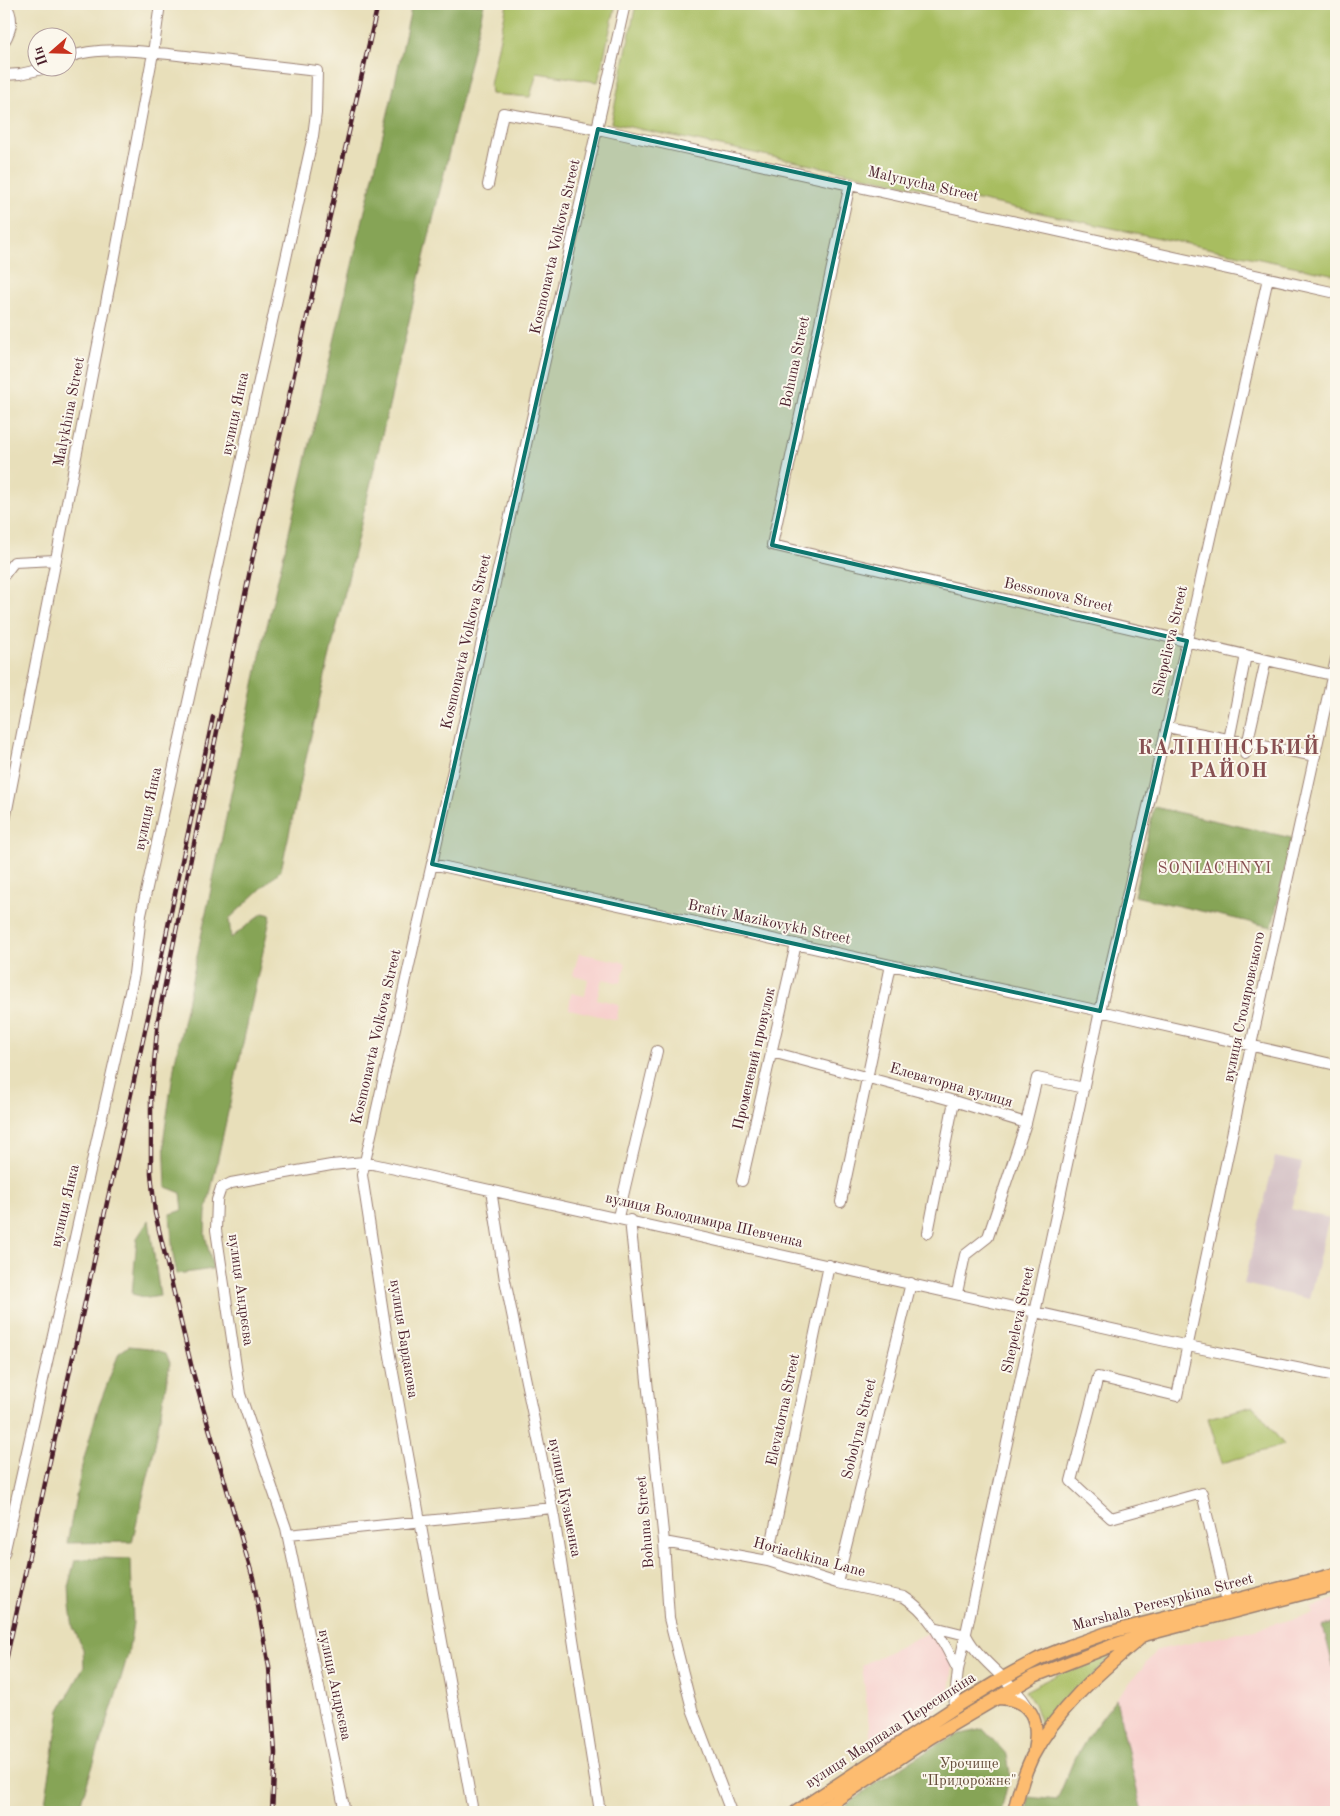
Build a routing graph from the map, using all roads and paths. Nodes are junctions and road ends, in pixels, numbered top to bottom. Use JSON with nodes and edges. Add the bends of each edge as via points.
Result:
{"nodes":[{"id":1,"x":5,"y":4,"type":"edge"},
{"id":2,"x":160,"y":4,"type":"edge"},
{"id":3,"x":625,"y":4,"type":"edge"},
{"id":4,"x":4,"y":42,"type":"edge"},
{"id":5,"x":153,"y":53,"type":"junction"},
{"id":6,"x":78,"y":55,"type":"edge"},
{"id":7,"x":28,"y":72,"type":"edge"},
{"id":8,"x":4,"y":75,"type":"edge"},
{"id":9,"x":598,"y":129,"type":"junction"},
{"id":10,"x":850,"y":184,"type":"junction"},
{"id":11,"x":488,"y":185,"type":"dead end"},
{"id":12,"x":1268,"y":278,"type":"junction"},
{"id":13,"x":1336,"y":293,"type":"edge"},
{"id":14,"x":772,"y":545,"type":"joint"},
{"id":15,"x":56,"y":560,"type":"junction"},
{"id":16,"x":4,"y":575,"type":"edge"},
{"id":17,"x":1187,"y":641,"type":"junction"},
{"id":18,"x":1246,"y":655,"type":"junction"},
{"id":19,"x":1336,"y":659,"type":"edge"},
{"id":20,"x":1266,"y":660,"type":"junction"},
{"id":21,"x":1334,"y":676,"type":"edge"},
{"id":22,"x":1167,"y":726,"type":"junction"},
{"id":23,"x":1230,"y":739,"type":"junction"},
{"id":24,"x":1247,"y":742,"type":"junction"},
{"id":25,"x":1227,"y":750,"type":"dead end"},
{"id":26,"x":1245,"y":754,"type":"dead end"},
{"id":27,"x":1315,"y":756,"type":"junction"},
{"id":28,"x":4,"y":824,"type":"edge"},
{"id":29,"x":432,"y":864,"type":"junction"},
{"id":30,"x":796,"y":944,"type":"junction"},
{"id":31,"x":890,"y":965,"type":"junction"},
{"id":32,"x":1100,"y":1011,"type":"junction"},
{"id":33,"x":1251,"y":1045,"type":"junction"},
{"id":34,"x":657,"y":1051,"type":"dead end"},
{"id":35,"x":772,"y":1052,"type":"junction"},
{"id":36,"x":1336,"y":1064,"type":"edge"},
{"id":37,"x":867,"y":1077,"type":"junction"},
{"id":38,"x":1084,"y":1088,"type":"junction"},
{"id":39,"x":954,"y":1101,"type":"junction"},
{"id":40,"x":1026,"y":1123,"type":"junction"},
{"id":41,"x":364,"y":1162,"type":"junction"},
{"id":42,"x":742,"y":1181,"type":"dead end"},
{"id":43,"x":492,"y":1190,"type":"junction"},
{"id":44,"x":842,"y":1202,"type":"dead end"},
{"id":45,"x":618,"y":1217,"type":"junction"},
{"id":46,"x":630,"y":1220,"type":"junction"},
{"id":47,"x":928,"y":1233,"type":"dead end"},
{"id":48,"x":829,"y":1265,"type":"junction"},
{"id":49,"x":911,"y":1283,"type":"junction"},
{"id":50,"x":957,"y":1293,"type":"junction"},
{"id":51,"x":1036,"y":1311,"type":"junction"},
{"id":52,"x":1188,"y":1346,"type":"junction"},
{"id":53,"x":1336,"y":1376,"type":"edge"},
{"id":54,"x":552,"y":1508,"type":"junction"},
{"id":55,"x":419,"y":1522,"type":"junction"},
{"id":56,"x":288,"y":1535,"type":"junction"},
{"id":57,"x":664,"y":1542,"type":"junction"},
{"id":58,"x":4,"y":1554,"type":"edge"},
{"id":59,"x":768,"y":1561,"type":"junction"},
{"id":60,"x":1336,"y":1574,"type":"edge"},
{"id":61,"x":837,"y":1583,"type":"junction"},
{"id":62,"x":1336,"y":1585,"type":"edge"},
{"id":63,"x":1227,"y":1602,"type":"junction"},
{"id":64,"x":934,"y":1627,"type":"junction"},
{"id":65,"x":966,"y":1635,"type":"junction"},
{"id":66,"x":1144,"y":1635,"type":"junction"},
{"id":67,"x":958,"y":1670,"type":"junction"},
{"id":68,"x":1003,"y":1678,"type":"junction"},
{"id":69,"x":1014,"y":1687,"type":"junction"},
{"id":70,"x":996,"y":1698,"type":"junction"},
{"id":71,"x":954,"y":1708,"type":"junction"},
{"id":72,"x":1030,"y":1709,"type":"junction"},
{"id":73,"x":1033,"y":1756,"type":"junction"},
{"id":74,"x":345,"y":1812,"type":"edge"},
{"id":75,"x":473,"y":1812,"type":"edge"},
{"id":76,"x":600,"y":1812,"type":"edge"},
{"id":77,"x":731,"y":1812,"type":"edge"},
{"id":78,"x":796,"y":1812,"type":"edge"},
{"id":79,"x":818,"y":1812,"type":"edge"},
{"id":80,"x":1014,"y":1812,"type":"edge"}],
"edges":[{"from":1,"to":4,"type":"street","via":[[12,22]]},
{"from":2,"to":5,"type":"street","name":"Malykhina Street"},
{"from":3,"to":9,"type":"street","name":"Kosmonavta Volkova Street"},
{"from":5,"to":6,"type":"street","via":[[98,51]]},
{"from":5,"to":15,"type":"street","name":"Malykhina Street"},
{"from":5,"to":58,"type":"street","name":"вулиця Янка","via":[[317,71],[316,113],[141,915],[134,974]]},
{"from":7,"to":8,"type":"street"},
{"from":9,"to":10,"type":"street","name":"Malynycha Street"},
{"from":9,"to":11,"type":"street","name":"Malynycha Street","via":[[503,113]]},
{"from":9,"to":29,"type":"street","name":"Kosmonavta Volkova Street"},
{"from":10,"to":12,"type":"street","name":"Malynycha Street"},
{"from":10,"to":14,"type":"street","name":"Bohuna Street"},
{"from":12,"to":13,"type":"street","name":"Malynycha Street"},
{"from":12,"to":17,"type":"street","name":"Shepelieva Street"},
{"from":14,"to":17,"type":"street","name":"Bessonova Street"},
{"from":15,"to":16,"type":"street","via":[[14,562]]},
{"from":15,"to":28,"type":"street","name":"Malykhina Street"},
{"from":17,"to":18,"type":"street","name":"Bessonova Street"},
{"from":17,"to":22,"type":"street","name":"Shepelieva Street"},
{"from":18,"to":20,"type":"street","name":"Bessonova Street"},
{"from":18,"to":23,"type":"street"},
{"from":19,"to":21,"type":"street","name":"вулиця Столяровського"},
{"from":20,"to":21,"type":"street","name":"Bessonova Street"},
{"from":20,"to":24,"type":"street"},
{"from":21,"to":27,"type":"street","name":"вулиця Столяровського"},
{"from":22,"to":23,"type":"street"},
{"from":22,"to":32,"type":"street","name":"Shepelieva Street"},
{"from":23,"to":24,"type":"street"},
{"from":23,"to":25,"type":"street"},
{"from":24,"to":26,"type":"street"},
{"from":24,"to":27,"type":"street"},
{"from":27,"to":33,"type":"street","name":"вулиця Столяровського"},
{"from":29,"to":30,"type":"street","name":"Brativ Mazikovykh Street"},
{"from":29,"to":41,"type":"street","name":"Kosmonavta Volkova Street"},
{"from":30,"to":31,"type":"street","name":"Brativ Mazikovykh Street"},
{"from":30,"to":35,"type":"street","name":"Променевий провулок"},
{"from":31,"to":32,"type":"street","name":"Brativ Mazikovykh Street"},
{"from":31,"to":37,"type":"street","name":"Елеваторна вулиця"},
{"from":32,"to":33,"type":"street","name":"Brativ Mazikovykh Street"},
{"from":32,"to":38,"type":"street","name":"Shepeleva Street"},
{"from":33,"to":36,"type":"street","name":"Brativ Mazikovykh Street"},
{"from":33,"to":52,"type":"street","name":"вулиця Столяровського"},
{"from":34,"to":45,"type":"street"},
{"from":35,"to":37,"type":"street","name":"Елеваторна вулиця"},
{"from":35,"to":42,"type":"street","name":"Променевий провулок"},
{"from":37,"to":39,"type":"street","name":"Елеваторна вулиця"},
{"from":37,"to":44,"type":"street","name":"Елеваторна вулиця"},
{"from":38,"to":40,"type":"street","via":[[1037,1078]]},
{"from":38,"to":51,"type":"street","name":"Shepeleva Street"},
{"from":39,"to":40,"type":"street","name":"Елеваторна вулиця"},
{"from":39,"to":47,"type":"street"},
{"from":40,"to":50,"type":"street","via":[[988,1237],[965,1255]]},
{"from":41,"to":43,"type":"street","name":"вулиця Володимира Шевченка"},
{"from":41,"to":55,"type":"street","name":"вулиця Бардакова","via":[[363,1186]]},
{"from":41,"to":56,"type":"street","name":"вулиця Андрєєва","via":[[231,1183],[221,1188],[217,1200],[216,1239],[240,1394]]},
{"from":43,"to":45,"type":"street","name":"вулиця Володимира Шевченка"},
{"from":43,"to":54,"type":"street","name":"вулиця Кузьменка","via":[[505,1280]]},
{"from":45,"to":46,"type":"street","name":"вулиця Володимира Шевченка"},
{"from":46,"to":48,"type":"street","name":"вулиця Володимира Шевченка"},
{"from":46,"to":57,"type":"street","name":"Bohuna Street"},
{"from":48,"to":49,"type":"street","name":"вулиця Володимира Шевченка"},
{"from":48,"to":59,"type":"street","name":"Elevatorna Street"},
{"from":49,"to":50,"type":"street","name":"вулиця Володимира Шевченка"},
{"from":49,"to":61,"type":"street","name":"Sobolyna Street"},
{"from":50,"to":51,"type":"street","name":"вулиця Володимира Шевченка"},
{"from":51,"to":52,"type":"street","name":"вулиця Володимира Шевченка"},
{"from":51,"to":65,"type":"street","name":"Shepeleva Street"},
{"from":52,"to":53,"type":"street","name":"вулиця Володимира Шевченка"},
{"from":52,"to":63,"type":"street","name":"вулиця Столяровського","via":[[1177,1396],[1098,1377],[1071,1481],[1111,1518],[1202,1493]]},
{"from":54,"to":55,"type":"street"},
{"from":54,"to":76,"type":"street","name":"вулиця Кузьменка"},
{"from":55,"to":56,"type":"street"},
{"from":55,"to":75,"type":"street","name":"вулиця Бардакова"},
{"from":56,"to":74,"type":"street","name":"вулиця Андрєєва"},
{"from":57,"to":59,"type":"street","name":"Horiachkina Lane"},
{"from":57,"to":77,"type":"street","name":"Bohuna Street","via":[[669,1618],[692,1709]]},
{"from":59,"to":61,"type":"street","name":"Horiachkina Lane"},
{"from":60,"to":63,"type":"main road","name":"Marshala Peresypkina Street"},
{"from":61,"to":64,"type":"street","name":"Horiachkina Lane","via":[[904,1597]]},
{"from":62,"to":66,"type":"main road","name":"Marshala Peresypkina Street"},
{"from":63,"to":68,"type":"main road","name":"Marshala Peresypkina Street","via":[[1070,1646]]},
{"from":64,"to":65,"type":"street"},
{"from":64,"to":67,"type":"street","name":"Horiachkina Lane"},
{"from":65,"to":67,"type":"street","name":"Shepeleva Street"},
{"from":65,"to":68,"type":"street","via":[[980,1656]]},
{"from":66,"to":69,"type":"main road","name":"Marshala Peresypkina Street","via":[[1070,1661]]},
{"from":66,"to":73,"type":"main road","via":[[1072,1701]]},
{"from":67,"to":71,"type":"street","name":"Shepeleva Street"},
{"from":68,"to":69,"type":"street"},
{"from":68,"to":71,"type":"main road","name":"вулиця Маршала Пересипкіна"},
{"from":69,"to":70,"type":"main road","name":"Marshala Peresypkina Street"},
{"from":69,"to":72,"type":"street"},
{"from":70,"to":72,"type":"main road","via":[[1011,1698]]},
{"from":70,"to":79,"type":"main road","name":"вулиця Маршала Пересипкіна"},
{"from":71,"to":78,"type":"main road","name":"вулиця Маршала Пересипкіна"},
{"from":72,"to":73,"type":"main road","via":[[1037,1736]]},
{"from":73,"to":80,"type":"main road"}]}
